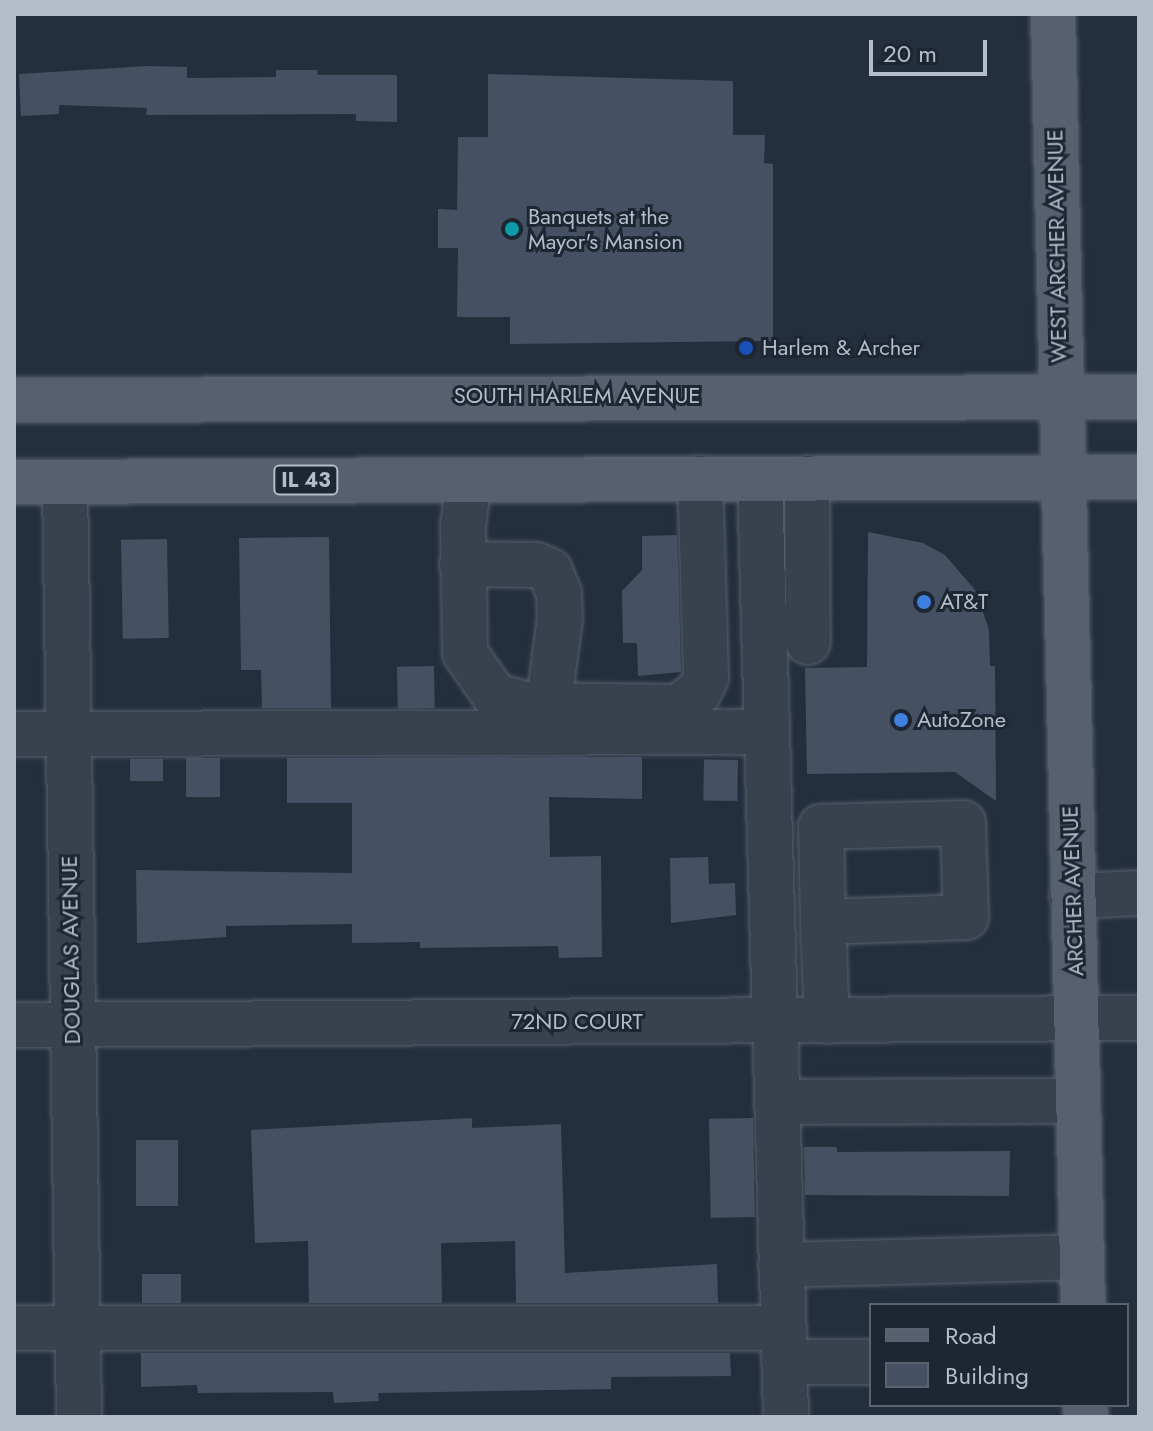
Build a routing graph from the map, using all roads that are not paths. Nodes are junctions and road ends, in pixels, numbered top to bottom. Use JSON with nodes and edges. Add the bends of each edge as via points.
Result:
{"nodes":[{"id":1,"x":1053,"y":14,"type":"edge"},
{"id":2,"x":1139,"y":397,"type":"edge"},
{"id":3,"x":14,"y":400,"type":"edge"},
{"id":4,"x":1060,"y":400,"type":"junction"},
{"id":5,"x":1063,"y":477,"type":"junction"},
{"id":6,"x":1139,"y":477,"type":"edge"},
{"id":7,"x":700,"y":478,"type":"junction"},
{"id":8,"x":807,"y":478,"type":"junction"},
{"id":9,"x":760,"y":479,"type":"junction"},
{"id":10,"x":469,"y":480,"type":"junction"},
{"id":11,"x":14,"y":482,"type":"edge"},
{"id":12,"x":65,"y":483,"type":"junction"},
{"id":13,"x":462,"y":564,"type":"junction"},
{"id":14,"x":808,"y":642,"type":"dead end"},
{"id":15,"x":545,"y":719,"type":"junction"},
{"id":16,"x":767,"y":732,"type":"junction"},
{"id":17,"x":14,"y":734,"type":"edge"},
{"id":18,"x":67,"y":734,"type":"junction"},
{"id":19,"x":1139,"y":893,"type":"edge"},
{"id":20,"x":1072,"y":896,"type":"junction"},
{"id":21,"x":823,"y":922,"type":"dead end"},
{"id":22,"x":1139,"y":1018,"type":"edge"},
{"id":23,"x":1076,"y":1019,"type":"junction"},
{"id":24,"x":775,"y":1021,"type":"junction"},
{"id":25,"x":827,"y":1021,"type":"junction"},
{"id":26,"x":14,"y":1025,"type":"edge"},
{"id":27,"x":72,"y":1025,"type":"junction"},
{"id":28,"x":1078,"y":1101,"type":"junction"},
{"id":29,"x":777,"y":1102,"type":"junction"},
{"id":30,"x":1082,"y":1257,"type":"junction"},
{"id":31,"x":781,"y":1265,"type":"junction"},
{"id":32,"x":1083,"y":1303,"type":"edge"},
{"id":33,"x":14,"y":1328,"type":"edge"},
{"id":34,"x":77,"y":1328,"type":"junction"},
{"id":35,"x":784,"y":1345,"type":"junction"},
{"id":36,"x":869,"y":1362,"type":"edge"},
{"id":37,"x":79,"y":1417,"type":"edge"},
{"id":38,"x":786,"y":1417,"type":"edge"}],
"edges":[{"from":1,"to":4,"type":"main road","name":"WEST ARCHER AVENUE"},
{"from":2,"to":4,"type":"main road","name":"SOUTH HARLEM AVENUE"},
{"from":3,"to":4,"type":"main road","name":"SOUTH HARLEM AVENUE"},
{"from":4,"to":5,"type":"main road","name":"WEST ARCHER AVENUE"},
{"from":5,"to":6,"type":"main road","number":"IL 43"},
{"from":5,"to":8,"type":"main road","number":"IL 43"},
{"from":5,"to":20,"type":"main road","name":"ARCHER AVENUE"},
{"from":7,"to":9,"type":"main road","number":"IL 43"},
{"from":7,"to":10,"type":"main road","number":"IL 43"},
{"from":7,"to":15,"type":"street","via":[[706,677],[699,692],[678,707]]},
{"from":8,"to":9,"type":"main road","number":"IL 43"},
{"from":8,"to":14,"type":"street"},
{"from":9,"to":16,"type":"street"},
{"from":10,"to":12,"type":"main road","number":"IL 43"},
{"from":10,"to":13,"type":"street"},
{"from":11,"to":12,"type":"main road","number":"IL 43"},
{"from":12,"to":18,"type":"street","name":"DOUGLAS AVENUE"},
{"from":13,"to":15,"type":"street","via":[[465,653],[495,696]]},
{"from":13,"to":15,"type":"street","via":[[536,565],[550,571],[559,593],[560,618]]},
{"from":15,"to":16,"type":"street"},
{"from":15,"to":18,"type":"street"},
{"from":16,"to":24,"type":"street"},
{"from":17,"to":18,"type":"street"},
{"from":18,"to":27,"type":"street","name":"DOUGLAS AVENUE"},
{"from":19,"to":20,"type":"street"},
{"from":20,"to":23,"type":"main road","name":"ARCHER AVENUE"},
{"from":21,"to":25,"type":"street"},
{"from":22,"to":23,"type":"street","name":"72ND COURT"},
{"from":23,"to":25,"type":"street","name":"72ND COURT"},
{"from":23,"to":28,"type":"main road","name":"ARCHER AVENUE"},
{"from":24,"to":25,"type":"street","name":"72ND COURT"},
{"from":24,"to":27,"type":"street","name":"72ND COURT"},
{"from":24,"to":29,"type":"street"},
{"from":26,"to":27,"type":"street","name":"72ND COURT"},
{"from":27,"to":34,"type":"street","name":"DOUGLAS AVENUE"},
{"from":28,"to":29,"type":"street"},
{"from":28,"to":30,"type":"main road","name":"ARCHER AVENUE"},
{"from":29,"to":31,"type":"street"},
{"from":30,"to":31,"type":"street"},
{"from":30,"to":32,"type":"main road","name":"ARCHER AVENUE"},
{"from":31,"to":35,"type":"street"},
{"from":33,"to":34,"type":"street"},
{"from":34,"to":35,"type":"street"},
{"from":34,"to":37,"type":"street","name":"DOUGLAS AVENUE"},
{"from":35,"to":36,"type":"street"},
{"from":35,"to":38,"type":"street"}]}
